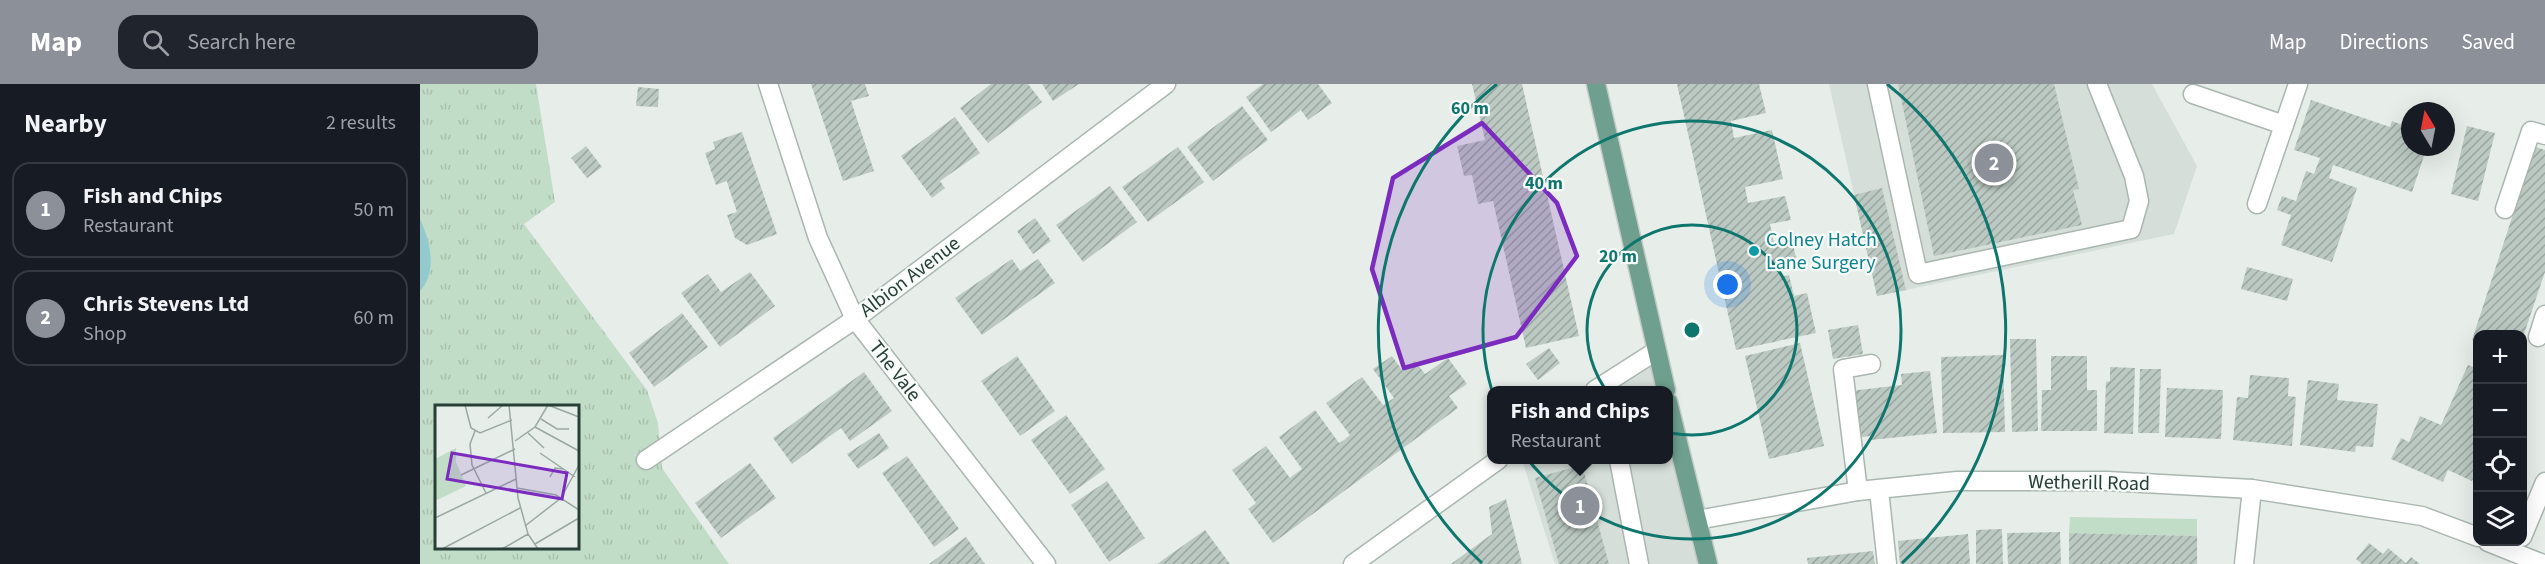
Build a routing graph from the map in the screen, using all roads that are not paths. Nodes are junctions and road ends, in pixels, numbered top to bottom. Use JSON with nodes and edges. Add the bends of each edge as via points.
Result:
{"nodes":[{"id":1,"x":768,"y":84,"type":"edge"},
{"id":2,"x":1167,"y":84,"type":"edge"},
{"id":3,"x":1596,"y":84,"type":"edge"},
{"id":4,"x":1877,"y":84,"type":"edge"},
{"id":5,"x":2097,"y":84,"type":"edge"},
{"id":6,"x":2298,"y":84,"type":"edge"},
{"id":7,"x":2193,"y":94,"type":"dead end"},
{"id":8,"x":2284,"y":126,"type":"junction"},
{"id":9,"x":2545,"y":135,"type":"edge"},
{"id":10,"x":2257,"y":204,"type":"dead end"},
{"id":11,"x":2505,"y":209,"type":"dead end"},
{"id":12,"x":2545,"y":315,"type":"edge"},
{"id":13,"x":855,"y":319,"type":"junction"},
{"id":14,"x":2538,"y":337,"type":"dead end"},
{"id":15,"x":1656,"y":351,"type":"junction"},
{"id":16,"x":1871,"y":364,"type":"dead end"},
{"id":17,"x":1604,"y":386,"type":"edge"},
{"id":18,"x":1665,"y":386,"type":"edge"},
{"id":19,"x":1673,"y":422,"type":"edge"},
{"id":20,"x":646,"y":460,"type":"dead end"},
{"id":21,"x":1491,"y":464,"type":"edge"},
{"id":22,"x":1619,"y":464,"type":"edge"},
{"id":23,"x":2545,"y":482,"type":"edge"},
{"id":24,"x":2252,"y":489,"type":"junction"},
{"id":25,"x":1879,"y":490,"type":"junction"},
{"id":26,"x":1858,"y":491,"type":"junction"},
{"id":27,"x":1697,"y":520,"type":"junction"},
{"id":28,"x":2473,"y":535,"type":"edge"},
{"id":29,"x":2517,"y":549,"type":"edge"},
{"id":30,"x":1046,"y":564,"type":"edge"},
{"id":31,"x":1353,"y":564,"type":"edge"},
{"id":32,"x":1639,"y":564,"type":"edge"},
{"id":33,"x":1708,"y":564,"type":"edge"},
{"id":34,"x":1887,"y":564,"type":"edge"},
{"id":35,"x":2244,"y":564,"type":"edge"},
{"id":36,"x":2543,"y":564,"type":"edge"}],
"edges":[{"from":1,"to":13,"type":"street","name":"The Vale","via":[[818,238]]},
{"from":2,"to":13,"type":"street","name":"Albion Avenue"},
{"from":3,"to":15,"type":"main road"},
{"from":4,"to":5,"type":"street","via":[[1918,274],[2131,229],[2138,192]]},
{"from":6,"to":8,"type":"street"},
{"from":7,"to":8,"type":"street"},
{"from":8,"to":10,"type":"street"},
{"from":9,"to":11,"type":"street","via":[[2531,131]]},
{"from":12,"to":14,"type":"street"},
{"from":13,"to":20,"type":"street","name":"Albion Avenue"},
{"from":13,"to":30,"type":"street","name":"The Vale"},
{"from":15,"to":17,"type":"street"},
{"from":15,"to":18,"type":"main road"},
{"from":16,"to":26,"type":"street","via":[[1843,369]]},
{"from":19,"to":27,"type":"main road"},
{"from":21,"to":31,"type":"street"},
{"from":22,"to":32,"type":"street"},
{"from":23,"to":29,"type":"street"},
{"from":24,"to":25,"type":"street","name":"Wetherill Road","via":[[2108,481],[1956,481]]},
{"from":24,"to":28,"type":"street","name":"Wetherill Road","via":[[2422,516]]},
{"from":24,"to":35,"type":"street"},
{"from":25,"to":26,"type":"street","name":"Wetherill Road"},
{"from":25,"to":34,"type":"street"},
{"from":26,"to":27,"type":"street","name":"Wetherill Road"},
{"from":27,"to":33,"type":"main road"},
{"from":29,"to":36,"type":"street"}]}
